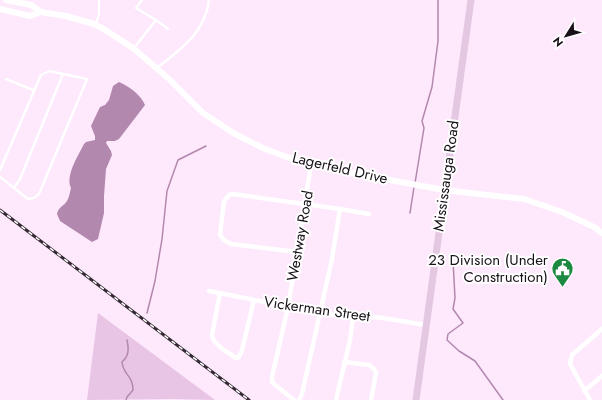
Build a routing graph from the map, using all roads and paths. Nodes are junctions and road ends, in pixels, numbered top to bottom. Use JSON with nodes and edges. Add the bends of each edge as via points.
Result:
{"nodes":[{"id":1,"x":6,"y":0,"type":"edge"},
{"id":2,"x":100,"y":0,"type":"edge"},
{"id":3,"x":142,"y":0,"type":"edge"},
{"id":4,"x":209,"y":0,"type":"edge"},
{"id":5,"x":471,"y":0,"type":"edge"},
{"id":6,"x":0,"y":8,"type":"edge"},
{"id":7,"x":42,"y":12,"type":"junction"},
{"id":8,"x":156,"y":20,"type":"junction"},
{"id":9,"x":96,"y":25,"type":"junction"},
{"id":10,"x":168,"y":29,"type":"dead end"},
{"id":11,"x":133,"y":48,"type":"junction"},
{"id":12,"x":157,"y":68,"type":"junction"},
{"id":13,"x":64,"y":74,"type":"junction"},
{"id":14,"x":6,"y":79,"type":"dead end"},
{"id":15,"x":33,"y":90,"type":"junction"},
{"id":16,"x":311,"y":165,"type":"junction"},
{"id":17,"x":0,"y":170,"type":"edge"},
{"id":18,"x":0,"y":177,"type":"edge"},
{"id":19,"x":14,"y":188,"type":"junction"},
{"id":20,"x":444,"y":190,"type":"junction"},
{"id":21,"x":305,"y":204,"type":"junction"},
{"id":22,"x":340,"y":208,"type":"junction"},
{"id":23,"x":369,"y":214,"type":"dead end"},
{"id":24,"x":602,"y":233,"type":"edge"},
{"id":25,"x":297,"y":252,"type":"junction"},
{"id":26,"x":209,"y":291,"type":"dead end"},
{"id":27,"x":220,"y":293,"type":"junction"},
{"id":28,"x":254,"y":300,"type":"junction"},
{"id":29,"x":288,"y":307,"type":"junction"},
{"id":30,"x":320,"y":312,"type":"junction"},
{"id":31,"x":353,"y":317,"type":"junction"},
{"id":32,"x":426,"y":325,"type":"junction"},
{"id":33,"x":602,"y":330,"type":"edge"},
{"id":34,"x":344,"y":362,"type":"junction"},
{"id":35,"x":602,"y":376,"type":"edge"},
{"id":36,"x":584,"y":391,"type":"junction"},
{"id":37,"x":294,"y":400,"type":"edge"},
{"id":38,"x":299,"y":400,"type":"edge"},
{"id":39,"x":336,"y":400,"type":"edge"},
{"id":40,"x":371,"y":400,"type":"edge"},
{"id":41,"x":416,"y":400,"type":"edge"},
{"id":42,"x":590,"y":400,"type":"edge"}],
"edges":[{"from":1,"to":7,"type":"street","name":"Lagerfeld Drive","via":[[31,4]]},
{"from":2,"to":9,"type":"lane"},
{"from":3,"to":8,"type":"lane","via":[[136,8]]},
{"from":4,"to":12,"type":"lane","via":[[203,22],[196,34]]},
{"from":5,"to":20,"type":"main road","name":"Mississauga Road"},
{"from":6,"to":7,"type":"street","name":"Lagerfeld Drive","via":[[30,16]]},
{"from":7,"to":9,"type":"street","name":"Lagerfeld Drive"},
{"from":8,"to":10,"type":"lane"},
{"from":8,"to":11,"type":"lane"},
{"from":9,"to":11,"type":"street","name":"Lagerfeld Drive"},
{"from":11,"to":12,"type":"street","name":"Lagerfeld Drive"},
{"from":12,"to":16,"type":"street","name":"Lagerfeld Drive","via":[[203,113],[235,134],[265,149]]},
{"from":13,"to":15,"type":"lane","via":[[47,71],[41,75]]},
{"from":13,"to":19,"type":"lane"},
{"from":13,"to":19,"type":"lane","via":[[87,79],[39,194],[28,199]]},
{"from":14,"to":15,"type":"lane"},
{"from":15,"to":17,"type":"lane"},
{"from":16,"to":20,"type":"street","name":"Lagerfeld Drive"},
{"from":16,"to":21,"type":"street","name":"Westway Road"},
{"from":18,"to":19,"type":"lane"},
{"from":20,"to":24,"type":"street","name":"Lagerfeld Drive","via":[[524,199],[562,212]]},
{"from":20,"to":32,"type":"main road","name":"Mississauga Road"},
{"from":21,"to":22,"type":"street"},
{"from":21,"to":25,"type":"street","name":"Westway Road"},
{"from":21,"to":25,"type":"street","via":[[233,194],[224,201],[220,234],[226,242]]},
{"from":22,"to":23,"type":"street"},
{"from":22,"to":30,"type":"street"},
{"from":25,"to":29,"type":"street","name":"Westway Road"},
{"from":26,"to":27,"type":"street","name":"Vickerman Street"},
{"from":27,"to":28,"type":"street","name":"Vickerman Street"},
{"from":27,"to":28,"type":"street","via":[[212,339],[236,358],[242,350]]},
{"from":28,"to":29,"type":"street","name":"Vickerman Street"},
{"from":29,"to":30,"type":"street","name":"Vickerman Street"},
{"from":29,"to":37,"type":"street","name":"Westway Road","via":[[272,380]]},
{"from":30,"to":31,"type":"street","name":"Vickerman Street"},
{"from":30,"to":38,"type":"street"},
{"from":31,"to":32,"type":"street","name":"Vickerman Street","via":[[383,318]]},
{"from":31,"to":34,"type":"street"},
{"from":32,"to":41,"type":"main road","name":"Mississauga Road"},
{"from":33,"to":36,"type":"street","via":[[572,355],[570,364]]},
{"from":34,"to":39,"type":"street"},
{"from":34,"to":40,"type":"street","via":[[369,365],[374,369],[376,373]]},
{"from":35,"to":36,"type":"street"},
{"from":36,"to":42,"type":"street"}]}
